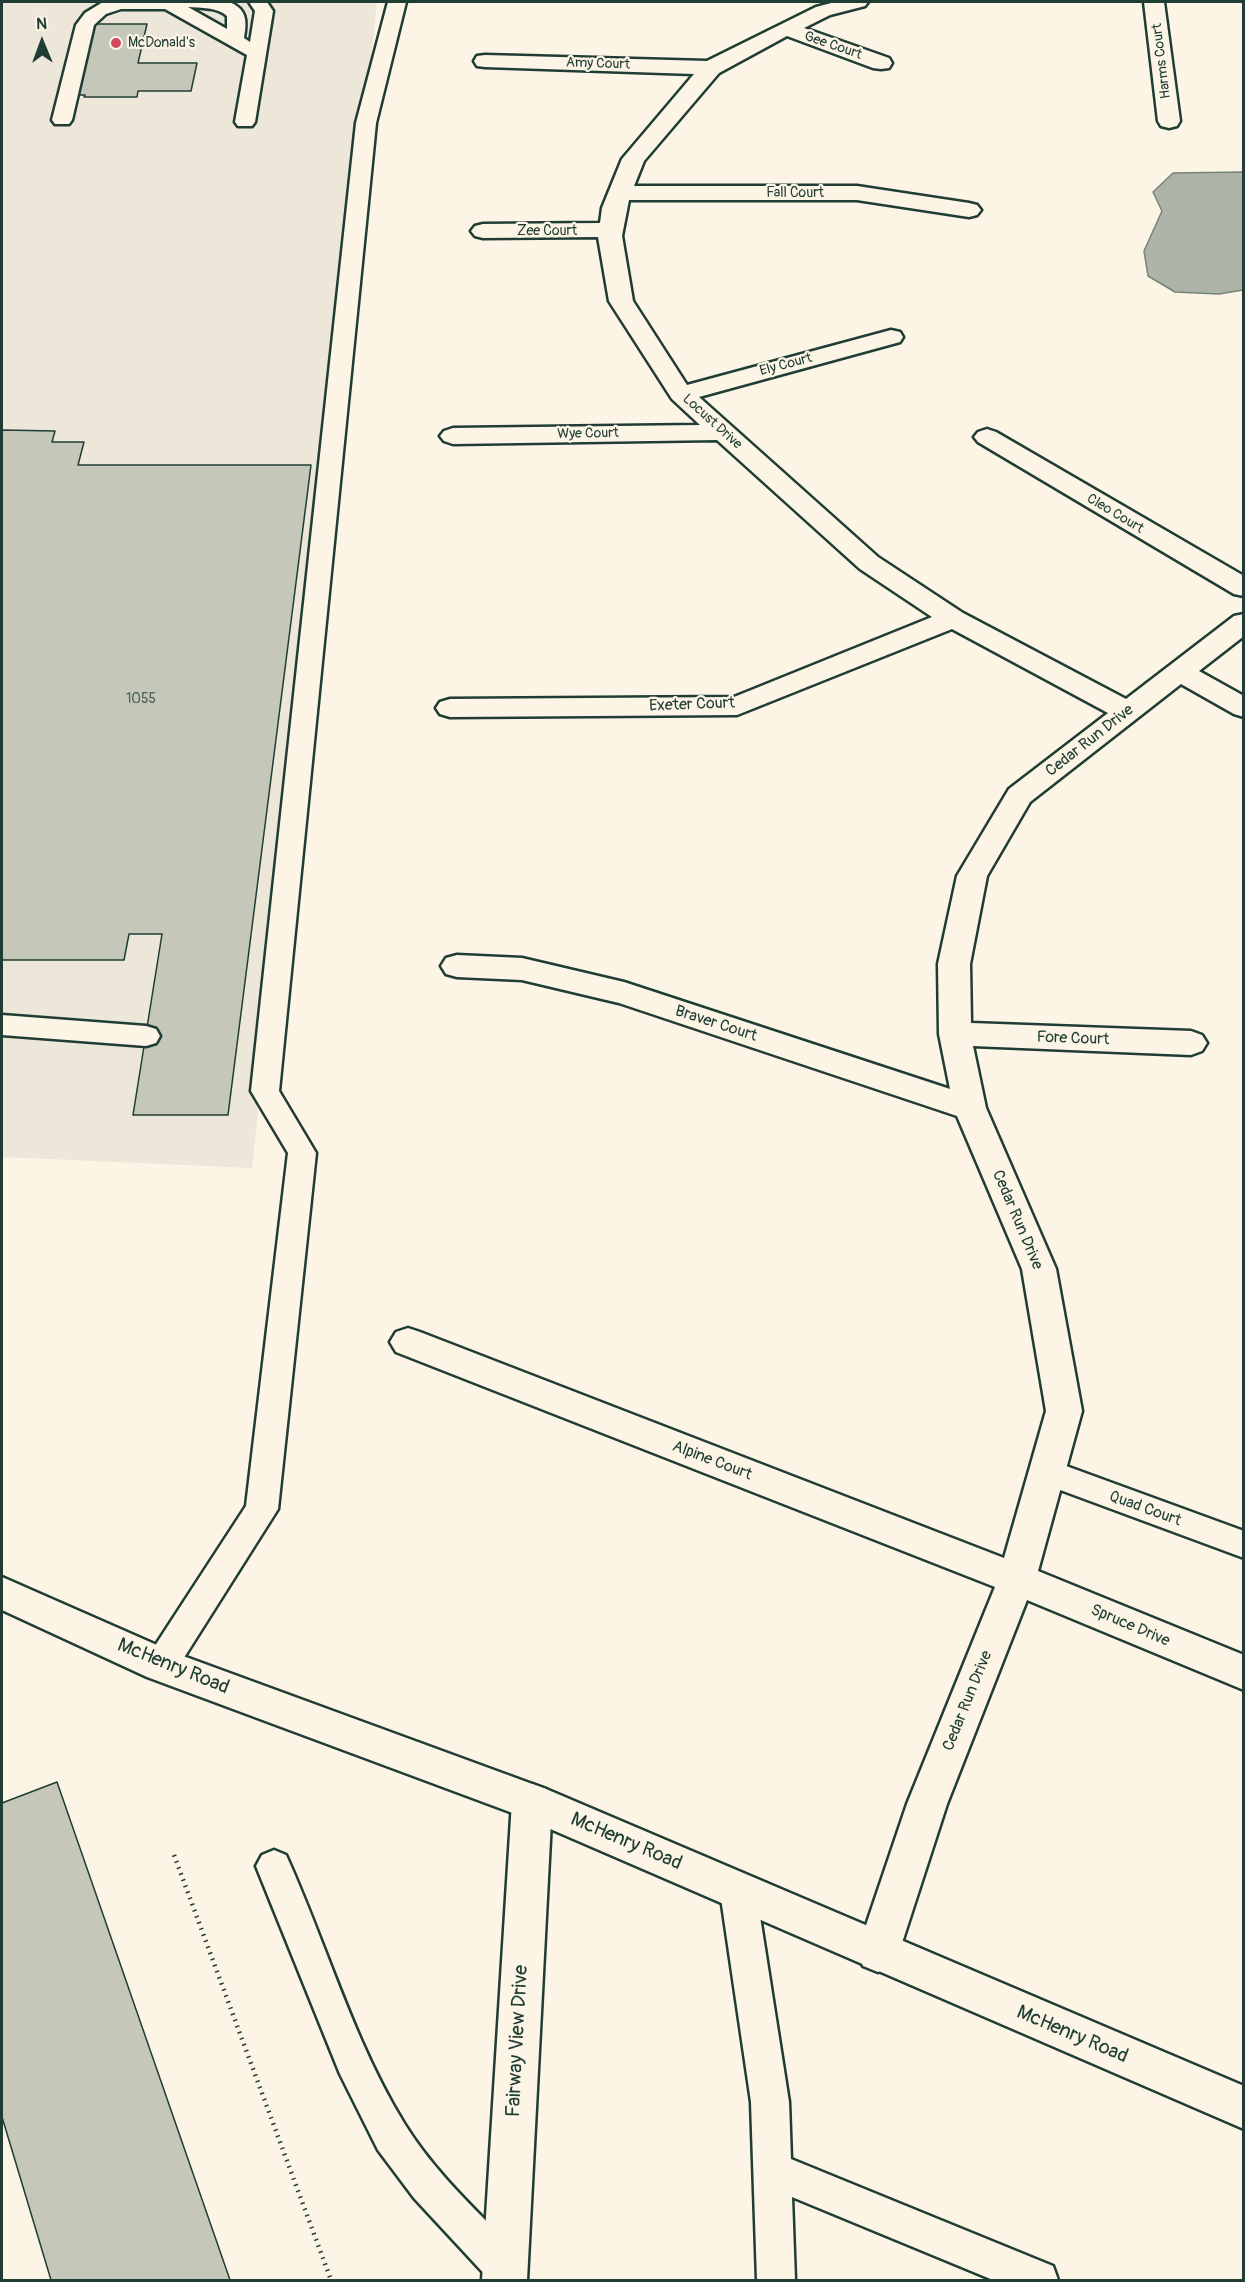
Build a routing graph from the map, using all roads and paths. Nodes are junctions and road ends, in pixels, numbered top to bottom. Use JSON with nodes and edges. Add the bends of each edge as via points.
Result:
{"nodes":[{"id":1,"x":78,"y":2,"type":"edge"},
{"id":2,"x":148,"y":2,"type":"edge"},
{"id":3,"x":258,"y":2,"type":"edge"},
{"id":4,"x":397,"y":2,"type":"edge"},
{"id":5,"x":858,"y":2,"type":"edge"},
{"id":6,"x":1154,"y":2,"type":"edge"},
{"id":7,"x":786,"y":29,"type":"junction"},
{"id":8,"x":234,"y":41,"type":"junction"},
{"id":9,"x":257,"y":53,"type":"junction"},
{"id":10,"x":485,"y":61,"type":"dead end"},
{"id":11,"x":881,"y":63,"type":"dead end"},
{"id":12,"x":711,"y":68,"type":"junction"},
{"id":13,"x":1169,"y":121,"type":"dead end"},
{"id":14,"x":245,"y":122,"type":"dead end"},
{"id":15,"x":620,"y":193,"type":"junction"},
{"id":16,"x":969,"y":210,"type":"dead end"},
{"id":17,"x":610,"y":230,"type":"junction"},
{"id":18,"x":483,"y":231,"type":"dead end"},
{"id":19,"x":891,"y":337,"type":"dead end"},
{"id":20,"x":681,"y":394,"type":"junction"},
{"id":21,"x":724,"y":432,"type":"junction"},
{"id":22,"x":453,"y":436,"type":"dead end"},
{"id":23,"x":987,"y":437,"type":"dead end"},
{"id":24,"x":1244,"y":588,"type":"edge"},
{"id":25,"x":953,"y":619,"type":"junction"},
{"id":26,"x":1244,"y":622,"type":"edge"},
{"id":27,"x":1179,"y":670,"type":"junction"},
{"id":28,"x":450,"y":708,"type":"dead end"},
{"id":29,"x":1244,"y":708,"type":"edge"},
{"id":30,"x":1127,"y":711,"type":"junction"},
{"id":31,"x":456,"y":966,"type":"dead end"},
{"id":32,"x":2,"y":1024,"type":"edge"},
{"id":33,"x":955,"y":1034,"type":"junction"},
{"id":34,"x":146,"y":1036,"type":"dead end"},
{"id":35,"x":1191,"y":1044,"type":"dead end"},
{"id":36,"x":970,"y":1108,"type":"junction"},
{"id":37,"x":408,"y":1342,"type":"dead end"},
{"id":38,"x":1047,"y":1472,"type":"junction"},
{"id":39,"x":1244,"y":1545,"type":"edge"},
{"id":40,"x":1017,"y":1579,"type":"junction"},
{"id":41,"x":2,"y":1593,"type":"edge"},
{"id":42,"x":161,"y":1665,"type":"junction"},
{"id":43,"x":1244,"y":1673,"type":"edge"},
{"id":44,"x":532,"y":1802,"type":"junction"},
{"id":45,"x":174,"y":1855,"type":"dead end"},
{"id":46,"x":274,"y":1866,"type":"dead end"},
{"id":47,"x":738,"y":1891,"type":"junction"},
{"id":48,"x":878,"y":1952,"type":"junction"},
{"id":49,"x":1244,"y":2108,"type":"edge"},
{"id":50,"x":772,"y":2170,"type":"junction"},
{"id":51,"x":505,"y":2274,"type":"edge"},
{"id":52,"x":331,"y":2280,"type":"edge"},
{"id":53,"x":776,"y":2280,"type":"edge"},
{"id":54,"x":1039,"y":2280,"type":"edge"}],
"edges":[{"from":1,"to":2,"type":"lane","via":[[54,120],[90,15],[99,8],[120,3]]},
{"from":2,"to":8,"type":"lane","via":[[169,5]]},
{"from":2,"to":8,"type":"lane","via":[[221,3],[235,13]]},
{"from":3,"to":9,"type":"lane","via":[[264,11]]},
{"from":4,"to":42,"type":"lane","via":[[366,123],[265,1091],[302,1153],[262,1509]]},
{"from":5,"to":7,"type":"street","name":"Locust Drive","via":[[823,11]]},
{"from":6,"to":13,"type":"street","name":"Harms Court"},
{"from":7,"to":11,"type":"street","name":"Gee Court"},
{"from":7,"to":12,"type":"street","name":"Locust Drive"},
{"from":8,"to":9,"type":"lane"},
{"from":9,"to":14,"type":"lane"},
{"from":10,"to":12,"type":"street","name":"Amy Court"},
{"from":12,"to":15,"type":"street","name":"Locust Drive","via":[[633,159]]},
{"from":15,"to":16,"type":"street","name":"Fall Court","via":[[857,193]]},
{"from":15,"to":17,"type":"street","name":"Locust Drive"},
{"from":17,"to":18,"type":"street","name":"Zee Court"},
{"from":17,"to":20,"type":"street","name":"Locust Drive","via":[[621,301]]},
{"from":19,"to":20,"type":"street","name":"Ely Court"},
{"from":20,"to":21,"type":"street","name":"Locust Drive"},
{"from":21,"to":22,"type":"street","name":"Wye Court"},
{"from":21,"to":25,"type":"street","name":"Locust Drive","via":[[869,563]]},
{"from":23,"to":24,"type":"street","name":"Cleo Court"},
{"from":25,"to":28,"type":"street","name":"Exeter Court","via":[[737,705]]},
{"from":25,"to":30,"type":"street","name":"Locust Drive"},
{"from":26,"to":27,"type":"street","name":"Cedar Run Drive"},
{"from":27,"to":29,"type":"street"},
{"from":27,"to":30,"type":"street","name":"Cedar Run Drive"},
{"from":30,"to":33,"type":"street","name":"Cedar Run Drive","via":[[1019,796],[972,876],[954,964]]},
{"from":31,"to":36,"type":"street","name":"Braver Court","via":[[522,969],[624,993]]},
{"from":32,"to":34,"type":"lane"},
{"from":33,"to":35,"type":"street","name":"Fore Court"},
{"from":33,"to":36,"type":"street","name":"Cedar Run Drive"},
{"from":36,"to":38,"type":"street","name":"Cedar Run Drive","via":[[1040,1269],[1064,1411]]},
{"from":37,"to":40,"type":"street","name":"Alpine Court"},
{"from":38,"to":39,"type":"lane","name":"Quad Court"},
{"from":38,"to":40,"type":"street","name":"Cedar Run Drive"},
{"from":40,"to":43,"type":"street","name":"Spruce Drive"},
{"from":40,"to":48,"type":"street","name":"Cedar Run Drive","via":[[927,1804]]},
{"from":41,"to":42,"type":"street","name":"McHenry Road"},
{"from":42,"to":44,"type":"street","name":"McHenry Road"},
{"from":44,"to":47,"type":"street","name":"McHenry Road"},
{"from":44,"to":51,"type":"street","name":"Fairway View Drive"},
{"from":45,"to":52,"type":"path"},
{"from":46,"to":51,"type":"lane","via":[[359,2074],[391,2137],[427,2185]]},
{"from":47,"to":48,"type":"street","name":"McHenry Road"},
{"from":47,"to":50,"type":"lane","via":[[770,2102]]},
{"from":48,"to":49,"type":"street","name":"McHenry Road"},
{"from":50,"to":53,"type":"lane"},
{"from":50,"to":54,"type":"lane"}]}
